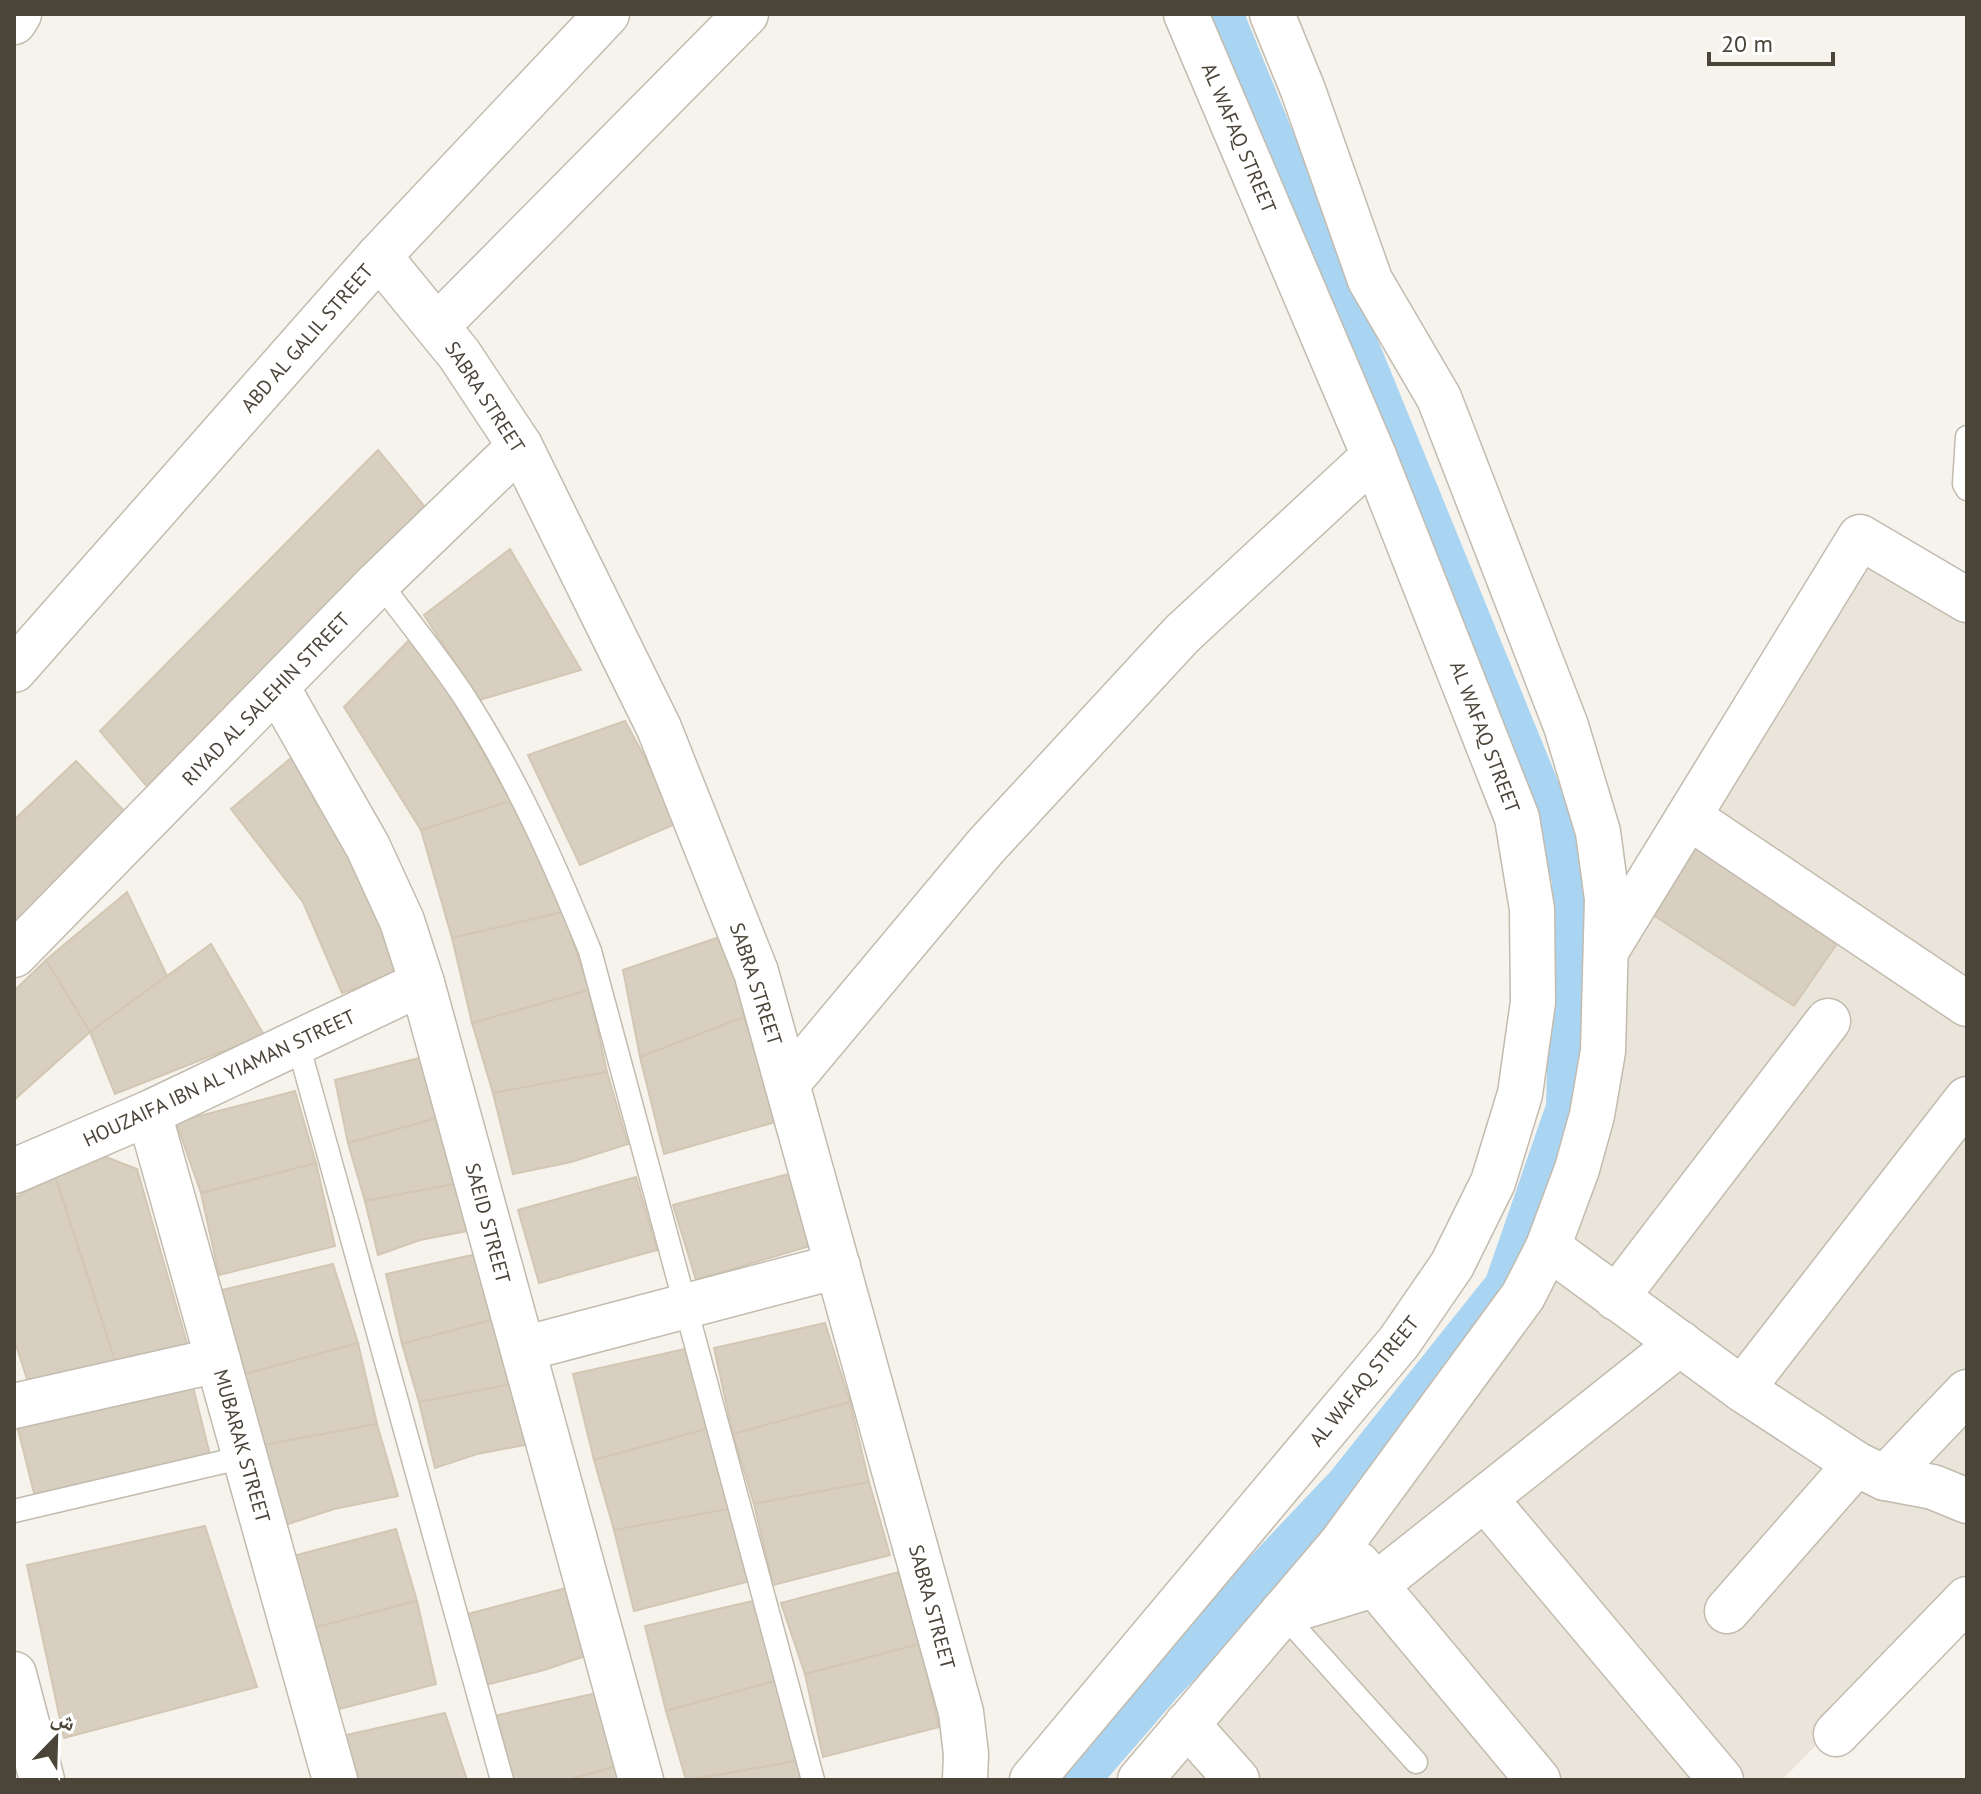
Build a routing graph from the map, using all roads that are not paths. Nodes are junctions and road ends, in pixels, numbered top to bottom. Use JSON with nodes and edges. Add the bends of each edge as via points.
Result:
{"nodes":[{"id":1,"x":19,"y":14,"type":"edge"},
{"id":2,"x":607,"y":14,"type":"edge"},
{"id":3,"x":746,"y":14,"type":"edge"},
{"id":4,"x":1186,"y":14,"type":"edge"},
{"id":5,"x":1272,"y":14,"type":"edge"},
{"id":6,"x":14,"y":22,"type":"edge"},
{"id":7,"x":379,"y":256,"type":"junction"},
{"id":8,"x":437,"y":326,"type":"junction"},
{"id":9,"x":1967,"y":437,"type":"edge"},
{"id":10,"x":520,"y":446,"type":"junction"},
{"id":11,"x":1374,"y":456,"type":"junction"},
{"id":12,"x":1967,"y":489,"type":"edge"},
{"id":13,"x":379,"y":582,"type":"junction"},
{"id":14,"x":1967,"y":600,"type":"edge"},
{"id":15,"x":14,"y":670,"type":"edge"},
{"id":16,"x":278,"y":689,"type":"junction"},
{"id":17,"x":1689,"y":817,"type":"junction"},
{"id":18,"x":1606,"y":951,"type":"junction"},
{"id":19,"x":14,"y":955,"type":"edge"},
{"id":20,"x":422,"y":983,"type":"junction"},
{"id":21,"x":1967,"y":1004,"type":"edge"},
{"id":22,"x":1828,"y":1021,"type":"dead end"},
{"id":23,"x":298,"y":1044,"type":"junction"},
{"id":24,"x":787,"y":1084,"type":"junction"},
{"id":25,"x":1967,"y":1099,"type":"edge"},
{"id":26,"x":149,"y":1113,"type":"junction"},
{"id":27,"x":14,"y":1171,"type":"edge"},
{"id":28,"x":1548,"y":1247,"type":"junction"},
{"id":29,"x":838,"y":1266,"type":"junction"},
{"id":30,"x":1616,"y":1298,"type":"junction"},
{"id":31,"x":687,"y":1306,"type":"junction"},
{"id":32,"x":1680,"y":1343,"type":"junction"},
{"id":33,"x":523,"y":1349,"type":"junction"},
{"id":34,"x":218,"y":1360,"type":"junction"},
{"id":35,"x":1742,"y":1389,"type":"junction"},
{"id":36,"x":1967,"y":1392,"type":"edge"},
{"id":37,"x":14,"y":1406,"type":"edge"},
{"id":38,"x":244,"y":1457,"type":"junction"},
{"id":39,"x":1870,"y":1471,"type":"junction"},
{"id":40,"x":1486,"y":1500,"type":"junction"},
{"id":41,"x":1967,"y":1501,"type":"edge"},
{"id":42,"x":14,"y":1511,"type":"edge"},
{"id":43,"x":1341,"y":1544,"type":"junction"},
{"id":44,"x":1377,"y":1584,"type":"junction"},
{"id":45,"x":1967,"y":1599,"type":"edge"},
{"id":46,"x":1727,"y":1611,"type":"dead end"},
{"id":47,"x":1282,"y":1613,"type":"junction"},
{"id":48,"x":14,"y":1674,"type":"edge"},
{"id":49,"x":1187,"y":1724,"type":"junction"},
{"id":50,"x":1836,"y":1734,"type":"dead end"},
{"id":51,"x":1416,"y":1762,"type":"dead end"},
{"id":52,"x":42,"y":1780,"type":"edge"},
{"id":53,"x":335,"y":1780,"type":"edge"},
{"id":54,"x":502,"y":1780,"type":"edge"},
{"id":55,"x":641,"y":1780,"type":"edge"},
{"id":56,"x":813,"y":1780,"type":"edge"},
{"id":57,"x":965,"y":1780,"type":"edge"},
{"id":58,"x":1032,"y":1780,"type":"edge"},
{"id":59,"x":1140,"y":1780,"type":"edge"},
{"id":60,"x":1237,"y":1780,"type":"edge"},
{"id":61,"x":1538,"y":1780,"type":"edge"},
{"id":62,"x":1721,"y":1780,"type":"edge"}],
"edges":[{"from":1,"to":6,"type":"street"},
{"from":2,"to":7,"type":"street","name":"ABD AL GALIL STREET"},
{"from":3,"to":8,"type":"street"},
{"from":4,"to":11,"type":"street","name":"AL WAFAQ STREET"},
{"from":5,"to":18,"type":"street","via":[[1370,280],[1439,398],[1566,726],[1598,832],[1607,899]]},
{"from":7,"to":8,"type":"street","name":"SABRA STREET"},
{"from":7,"to":15,"type":"street","name":"ABD AL GALIL STREET"},
{"from":8,"to":10,"type":"street","name":"SABRA STREET"},
{"from":9,"to":12,"type":"lane"},
{"from":10,"to":13,"type":"street","name":"RIYAD AL SALEHIN STREET"},
{"from":10,"to":24,"type":"street","name":"SABRA STREET","via":[[659,728],[756,972]]},
{"from":11,"to":24,"type":"street","via":[[1182,634],[986,846]]},
{"from":11,"to":58,"type":"street","name":"AL WAFAQ STREET","via":[[1517,818],[1532,909],[1533,1002],[1520,1094],[1493,1182],[1452,1265],[1399,1342]]},
{"from":13,"to":16,"type":"street","name":"RIYAD AL SALEHIN STREET"},
{"from":13,"to":31,"type":"lane","via":[[462,694],[556,866],[590,951]]},
{"from":14,"to":17,"type":"street","via":[[1860,537]]},
{"from":16,"to":19,"type":"street","name":"RIYAD AL SALEHIN STREET"},
{"from":16,"to":20,"type":"street","name":"SAEID STREET","via":[[368,847],[402,921]]},
{"from":17,"to":18,"type":"street"},
{"from":17,"to":21,"type":"street"},
{"from":18,"to":28,"type":"street","via":[[1603,1051],[1592,1115]]},
{"from":20,"to":23,"type":"street","name":"HOUZAIFA IBN AL YIAMAN STREET"},
{"from":20,"to":33,"type":"street","name":"SAEID STREET"},
{"from":22,"to":30,"type":"street"},
{"from":23,"to":26,"type":"street","name":"HOUZAIFA IBN AL YIAMAN STREET"},
{"from":23,"to":54,"type":"lane"},
{"from":24,"to":29,"type":"street","name":"SABRA STREET"},
{"from":25,"to":35,"type":"street"},
{"from":26,"to":27,"type":"street","name":"HOUZAIFA IBN AL YIAMAN STREET"},
{"from":26,"to":34,"type":"street","name":"MUBARAK STREET"},
{"from":28,"to":30,"type":"street"},
{"from":28,"to":43,"type":"street","via":[[1497,1336]]},
{"from":29,"to":31,"type":"street"},
{"from":29,"to":57,"type":"street","name":"SABRA STREET","via":[[961,1712]]},
{"from":30,"to":32,"type":"street"},
{"from":31,"to":33,"type":"street"},
{"from":31,"to":56,"type":"lane"},
{"from":32,"to":35,"type":"street"},
{"from":32,"to":40,"type":"street"},
{"from":33,"to":55,"type":"street","name":"SAEID STREET"},
{"from":34,"to":37,"type":"street"},
{"from":34,"to":38,"type":"street","name":"MUBARAK STREET"},
{"from":35,"to":39,"type":"street"},
{"from":36,"to":39,"type":"street"},
{"from":38,"to":42,"type":"lane"},
{"from":38,"to":53,"type":"street","name":"MUBARAK STREET"},
{"from":39,"to":41,"type":"street"},
{"from":39,"to":46,"type":"street"},
{"from":40,"to":44,"type":"street"},
{"from":40,"to":62,"type":"street"},
{"from":43,"to":44,"type":"street"},
{"from":43,"to":47,"type":"street"},
{"from":44,"to":47,"type":"street"},
{"from":44,"to":61,"type":"street"},
{"from":45,"to":50,"type":"street"},
{"from":47,"to":49,"type":"street"},
{"from":47,"to":51,"type":"lane"},
{"from":48,"to":52,"type":"street"},
{"from":49,"to":59,"type":"street"},
{"from":49,"to":60,"type":"street"}]}
